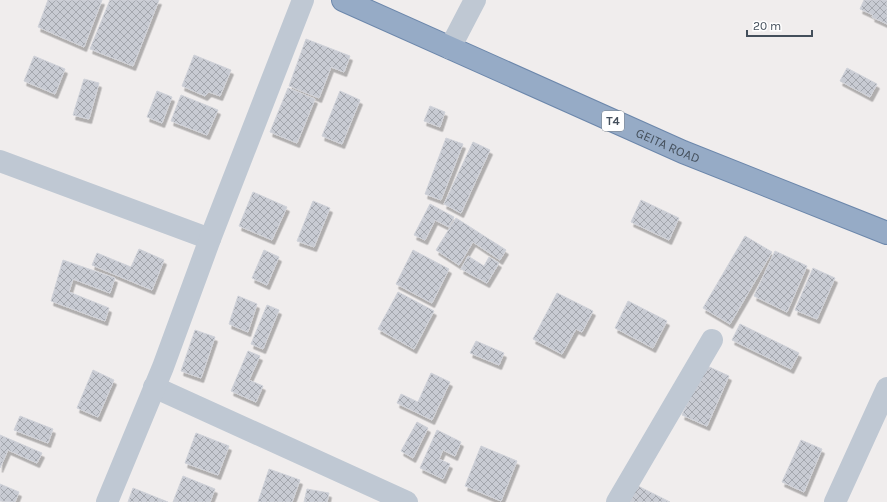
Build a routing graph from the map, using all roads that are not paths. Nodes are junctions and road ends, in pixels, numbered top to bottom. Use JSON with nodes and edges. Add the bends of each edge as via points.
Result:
{"nodes":[{"id":1,"x":303,"y":0,"type":"edge"},
{"id":2,"x":343,"y":0,"type":"edge"},
{"id":3,"x":475,"y":0,"type":"edge"},
{"id":4,"x":450,"y":48,"type":"junction"},
{"id":5,"x":0,"y":161,"type":"edge"},
{"id":6,"x":887,"y":233,"type":"edge"},
{"id":7,"x":210,"y":239,"type":"junction"},
{"id":8,"x":712,"y":340,"type":"dead end"},
{"id":9,"x":154,"y":387,"type":"junction"},
{"id":10,"x":887,"y":388,"type":"edge"},
{"id":11,"x":107,"y":502,"type":"edge"},
{"id":12,"x":407,"y":502,"type":"edge"},
{"id":13,"x":617,"y":502,"type":"edge"},
{"id":14,"x":835,"y":502,"type":"edge"}],
"edges":[{"from":1,"to":7,"type":"street"},
{"from":2,"to":4,"type":"highway","name":"GEITA ROAD","number":"T4"},
{"from":3,"to":4,"type":"street"},
{"from":4,"to":6,"type":"highway","name":"GEITA ROAD","number":"T4","via":[[683,152]]},
{"from":5,"to":7,"type":"street"},
{"from":7,"to":9,"type":"street"},
{"from":8,"to":13,"type":"street"},
{"from":9,"to":11,"type":"street"},
{"from":9,"to":12,"type":"street"},
{"from":10,"to":14,"type":"street"}]}
